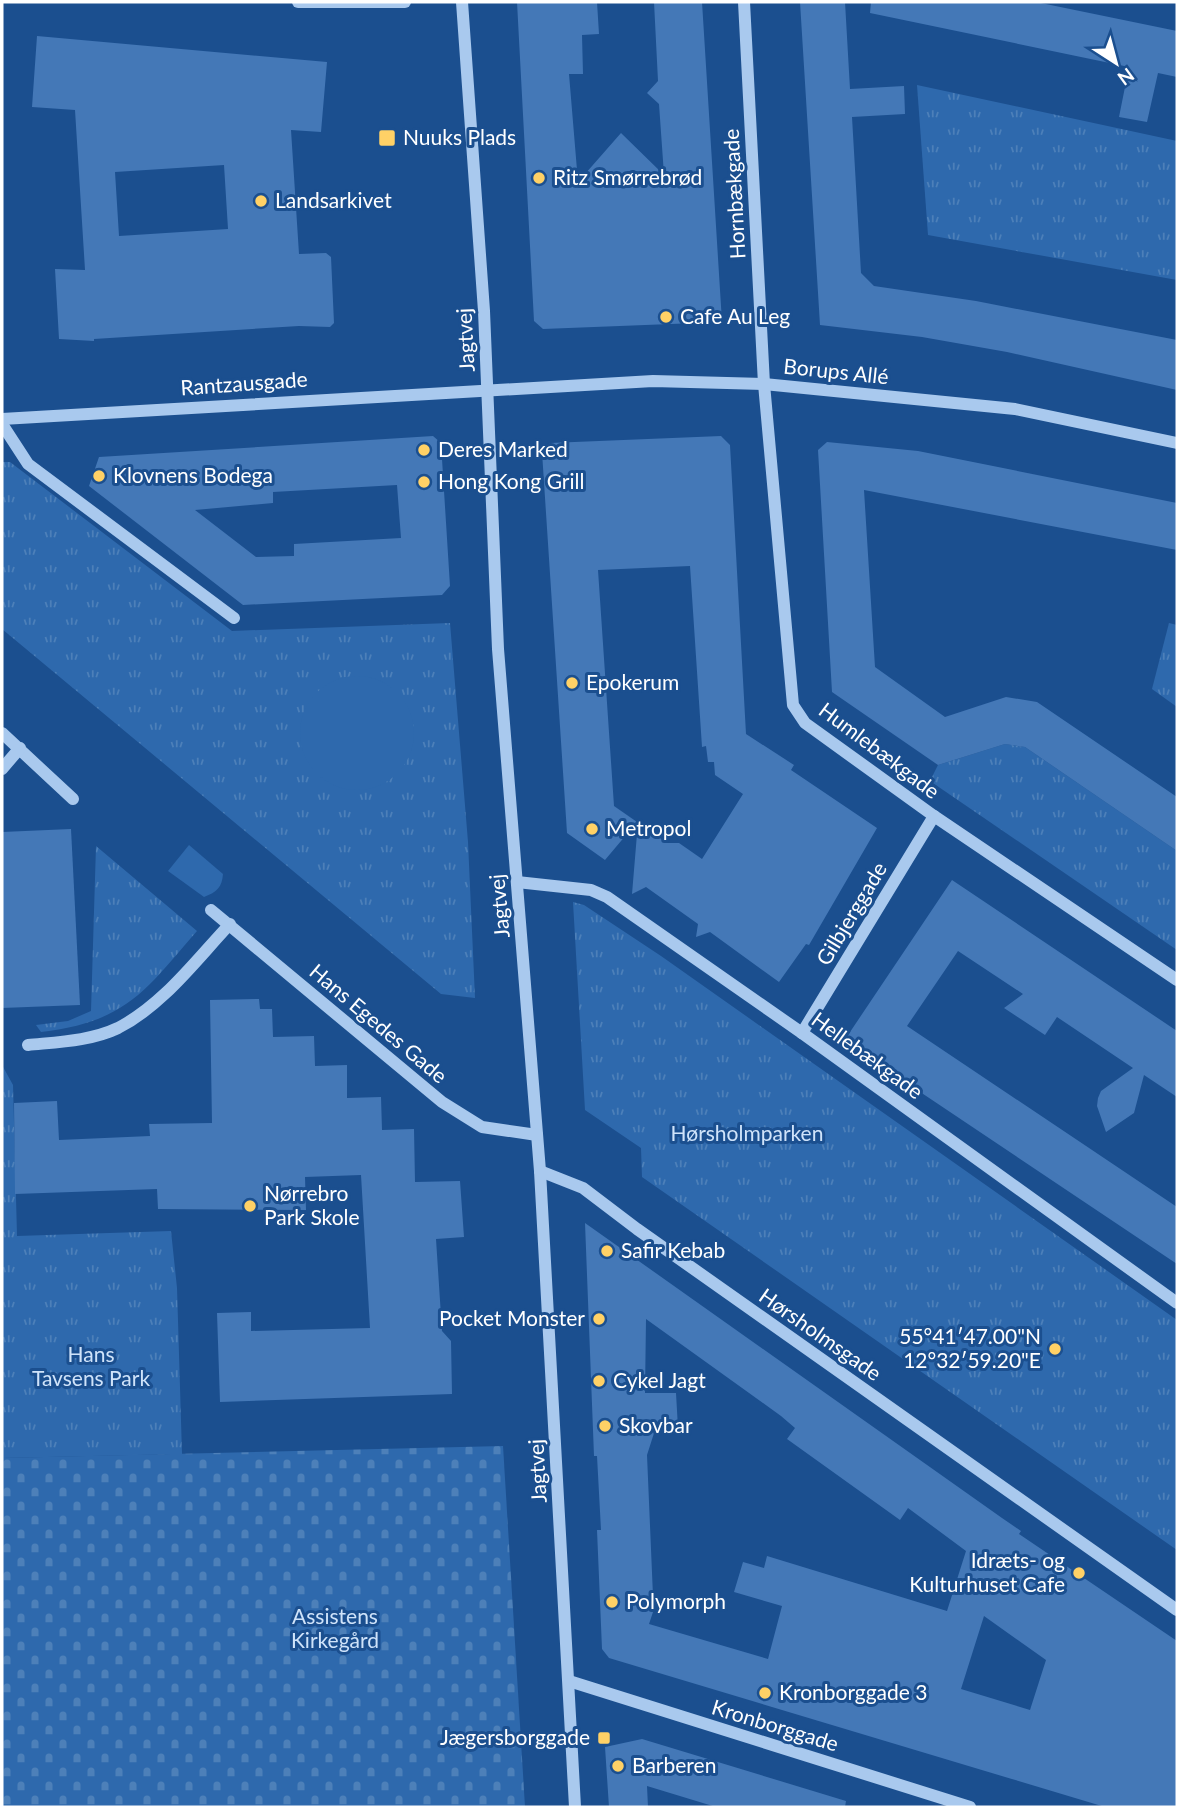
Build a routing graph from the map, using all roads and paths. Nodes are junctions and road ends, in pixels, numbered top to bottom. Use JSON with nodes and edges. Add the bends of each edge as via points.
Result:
{"nodes":[{"id":1,"x":298,"y":2,"type":"edge"},
{"id":2,"x":304,"y":2,"type":"edge"},
{"id":3,"x":405,"y":2,"type":"edge"},
{"id":4,"x":462,"y":2,"type":"edge"},
{"id":5,"x":744,"y":2,"type":"edge"},
{"id":6,"x":764,"y":384,"type":"junction"},
{"id":7,"x":488,"y":389,"type":"junction"},
{"id":8,"x":2,"y":421,"type":"edge"},
{"id":9,"x":1177,"y":443,"type":"edge"},
{"id":10,"x":234,"y":618,"type":"dead end"},
{"id":11,"x":2,"y":733,"type":"edge"},
{"id":12,"x":20,"y":748,"type":"junction"},
{"id":13,"x":2,"y":769,"type":"edge"},
{"id":14,"x":73,"y":799,"type":"dead end"},
{"id":15,"x":934,"y":816,"type":"junction"},
{"id":16,"x":517,"y":882,"type":"junction"},
{"id":17,"x":211,"y":910,"type":"dead end"},
{"id":18,"x":230,"y":924,"type":"junction"},
{"id":19,"x":1177,"y":981,"type":"edge"},
{"id":20,"x":802,"y":1033,"type":"junction"},
{"id":21,"x":28,"y":1045,"type":"dead end"},
{"id":22,"x":537,"y":1135,"type":"junction"},
{"id":23,"x":540,"y":1171,"type":"junction"},
{"id":24,"x":1177,"y":1303,"type":"edge"},
{"id":25,"x":1177,"y":1610,"type":"edge"},
{"id":26,"x":569,"y":1681,"type":"junction"},
{"id":27,"x":575,"y":1807,"type":"edge"},
{"id":28,"x":970,"y":1807,"type":"edge"}],
"edges":[{"from":1,"to":2,"type":"street"},
{"from":2,"to":3,"type":"street"},
{"from":4,"to":7,"type":"street","name":"Jagtvej"},
{"from":5,"to":6,"type":"street","name":"Hornbækgade"},
{"from":6,"to":7,"type":"street","name":"Borups Allé","via":[[653,381]]},
{"from":6,"to":9,"type":"street","name":"Borups Allé","via":[[1015,410]]},
{"from":6,"to":15,"type":"street","name":"Humlebækgade","via":[[793,705],[805,723]]},
{"from":7,"to":8,"type":"street","name":"Rantzausgade"},
{"from":7,"to":16,"type":"street","name":"Jagtvej","via":[[497,626]]},
{"from":8,"to":10,"type":"street","via":[[28,464]]},
{"from":11,"to":12,"type":"street"},
{"from":12,"to":13,"type":"street"},
{"from":12,"to":14,"type":"street"},
{"from":15,"to":19,"type":"street","name":"Humlebækgade"},
{"from":15,"to":20,"type":"street","name":"Gilbjerggade"},
{"from":16,"to":20,"type":"street","name":"Hellebækgade","via":[[591,890],[607,897]]},
{"from":16,"to":22,"type":"street","name":"Jagtvej"},
{"from":17,"to":18,"type":"street","name":"Hans Egedes Gade"},
{"from":18,"to":21,"type":"street","via":[[156,1002],[117,1028],[78,1040]]},
{"from":18,"to":22,"type":"street","name":"Hans Egedes Gade","via":[[442,1102],[482,1127]]},
{"from":20,"to":24,"type":"street","name":"Hellebækgade"},
{"from":22,"to":23,"type":"street","name":"Jagtvej"},
{"from":23,"to":25,"type":"street","name":"Hørsholmsgade","via":[[583,1188]]},
{"from":23,"to":26,"type":"street","name":"Jagtvej"},
{"from":26,"to":27,"type":"street","name":"Jagtvej"},
{"from":26,"to":28,"type":"street","name":"Kronborggade"}]}
